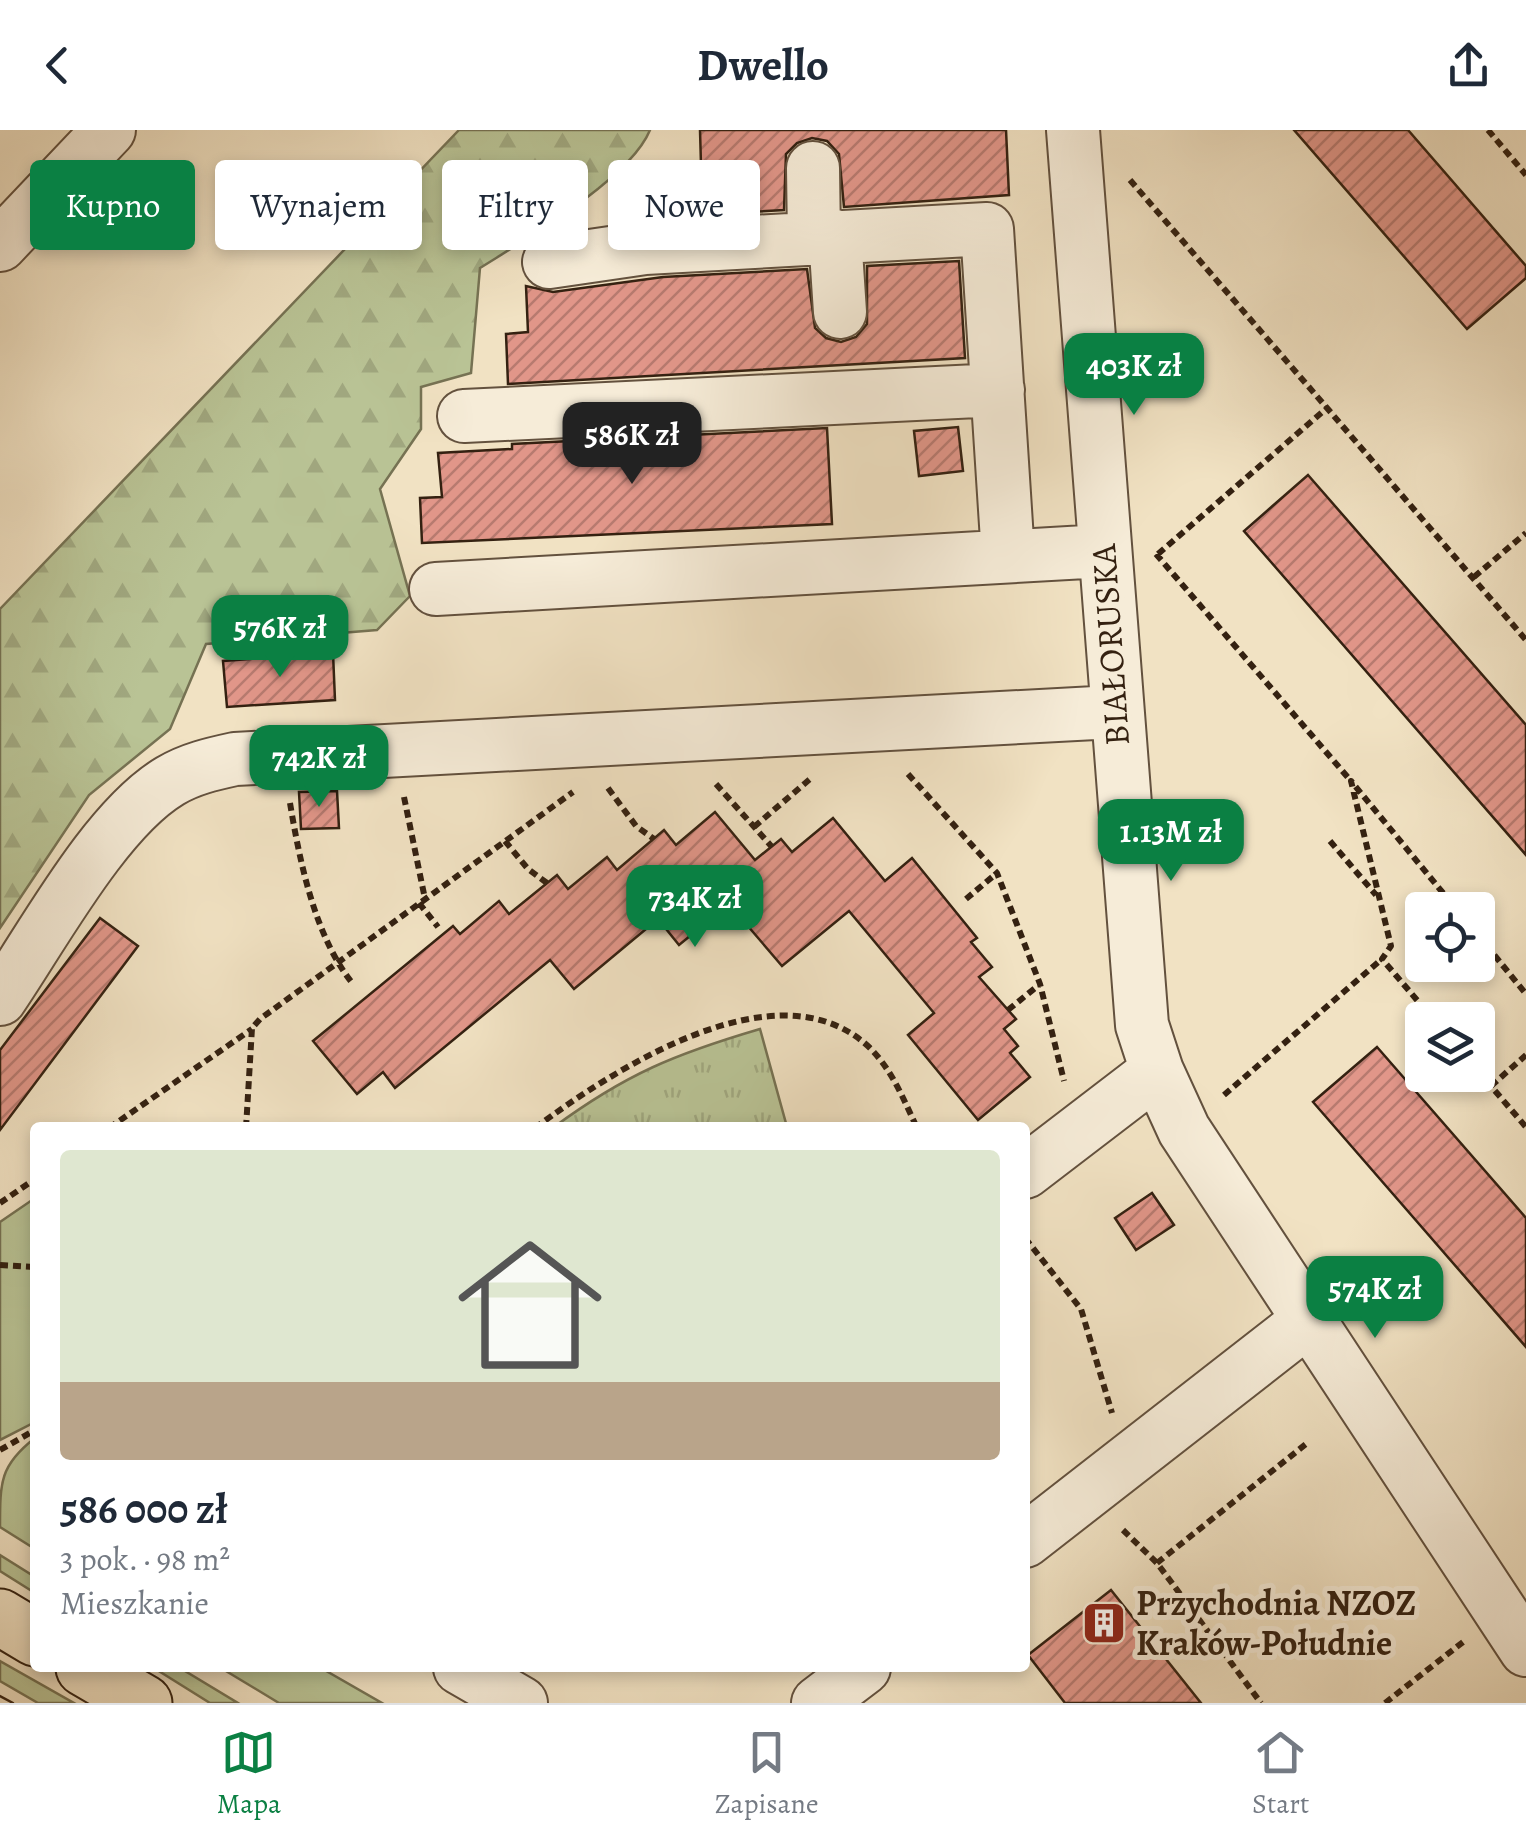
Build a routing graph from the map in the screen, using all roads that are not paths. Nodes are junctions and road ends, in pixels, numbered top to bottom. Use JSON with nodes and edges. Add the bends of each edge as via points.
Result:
{"nodes":[{"id":1,"x":108,"y":130,"type":"edge"},
{"id":2,"x":1072,"y":130,"type":"edge"},
{"id":3,"x":811,"y":149,"type":"edge"},
{"id":4,"x":825,"y":237,"type":"junction"},
{"id":5,"x":0,"y":245,"type":"edge"},
{"id":6,"x":549,"y":262,"type":"dead end"},
{"id":7,"x":998,"y":390,"type":"junction"},
{"id":8,"x":845,"y":397,"type":"junction"},
{"id":9,"x":464,"y":416,"type":"dead end"},
{"id":10,"x":1124,"y":546,"type":"junction"},
{"id":11,"x":1008,"y":556,"type":"junction"},
{"id":12,"x":436,"y":589,"type":"dead end"},
{"id":13,"x":1114,"y":712,"type":"junction"},
{"id":14,"x":0,"y":999,"type":"edge"},
{"id":15,"x":1157,"y":1071,"type":"junction"},
{"id":16,"x":1030,"y":1168,"type":"edge"},
{"id":17,"x":1311,"y":1318,"type":"junction"},
{"id":18,"x":1030,"y":1538,"type":"edge"},
{"id":19,"x":0,"y":1617,"type":"edge"},
{"id":20,"x":30,"y":1635,"type":"edge"},
{"id":21,"x":1526,"y":1650,"type":"edge"},
{"id":22,"x":91,"y":1672,"type":"edge"},
{"id":23,"x":467,"y":1672,"type":"edge"},
{"id":24,"x":859,"y":1672,"type":"edge"},
{"id":25,"x":144,"y":1703,"type":"edge"},
{"id":26,"x":520,"y":1703,"type":"edge"},
{"id":27,"x":818,"y":1703,"type":"edge"}],
"edges":[{"from":1,"to":5,"type":"street"},
{"from":2,"to":10,"type":"street","name":"BIAŁORUSKA"},
{"from":3,"to":4,"type":"street"},
{"from":4,"to":6,"type":"street","via":[[645,248]]},
{"from":4,"to":7,"type":"street","via":[[987,229]]},
{"from":4,"to":8,"type":"street"},
{"from":7,"to":8,"type":"street"},
{"from":7,"to":11,"type":"street"},
{"from":8,"to":9,"type":"street"},
{"from":10,"to":11,"type":"street"},
{"from":10,"to":13,"type":"street","name":"BIAŁORUSKA"},
{"from":11,"to":12,"type":"street"},
{"from":13,"to":14,"type":"street","via":[[284,756],[203,766],[136,806]]},
{"from":13,"to":15,"type":"street","name":"BIAŁORUSKA","via":[[1142,1025]]},
{"from":15,"to":16,"type":"street"},
{"from":15,"to":17,"type":"street","name":"BIAŁORUSKA","via":[[1184,1130]]},
{"from":17,"to":18,"type":"street"},
{"from":17,"to":21,"type":"street","name":"BIAŁORUSKA"},
{"from":19,"to":20,"type":"main road"},
{"from":22,"to":25,"type":"main road"},
{"from":23,"to":26,"type":"street"},
{"from":24,"to":27,"type":"street"}]}
